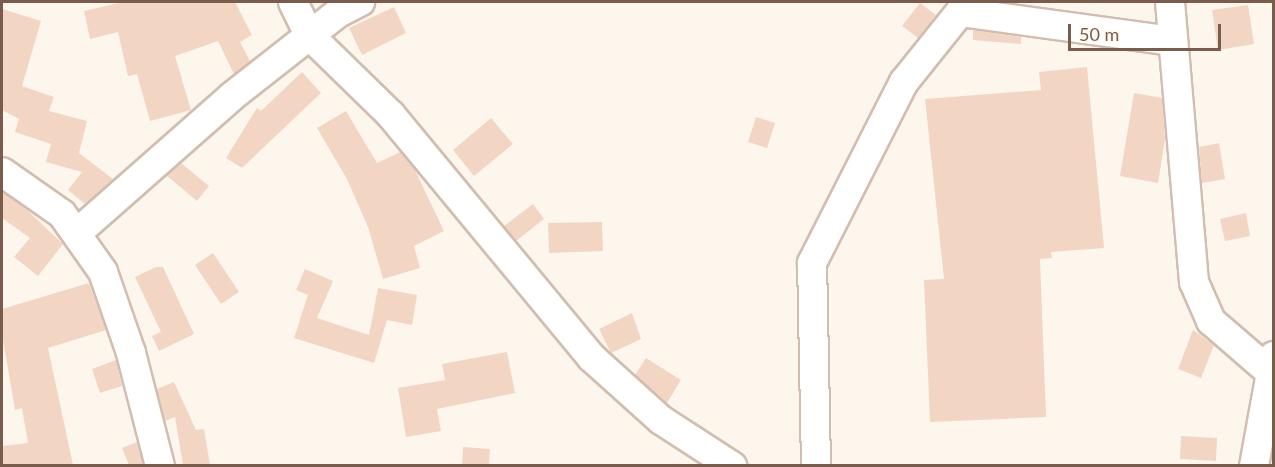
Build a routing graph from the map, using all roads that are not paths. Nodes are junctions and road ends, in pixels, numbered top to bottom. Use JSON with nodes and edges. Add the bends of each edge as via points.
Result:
{"nodes":[{"id":1,"x":293,"y":2,"type":"edge"},
{"id":2,"x":360,"y":2,"type":"edge"},
{"id":3,"x":1170,"y":2,"type":"edge"},
{"id":4,"x":309,"y":35,"type":"junction"},
{"id":5,"x":1173,"y":41,"type":"junction"},
{"id":6,"x":2,"y":171,"type":"edge"},
{"id":7,"x":77,"y":233,"type":"junction"},
{"id":8,"x":1271,"y":363,"type":"edge"},
{"id":9,"x":160,"y":465,"type":"edge"},
{"id":10,"x":732,"y":465,"type":"edge"},
{"id":11,"x":816,"y":465,"type":"edge"},
{"id":12,"x":1254,"y":465,"type":"edge"}],
"edges":[{"from":1,"to":4,"type":"street"},
{"from":2,"to":4,"type":"street"},
{"from":3,"to":5,"type":"street"},
{"from":4,"to":7,"type":"street"},
{"from":4,"to":10,"type":"street","via":[[391,116],[591,357],[662,420]]},
{"from":5,"to":8,"type":"street","via":[[1194,282],[1210,321]]},
{"from":5,"to":11,"type":"street","via":[[960,12],[904,82],[812,263]]},
{"from":6,"to":7,"type":"street","via":[[40,195]]},
{"from":7,"to":9,"type":"street","via":[[102,272],[121,322]]},
{"from":8,"to":12,"type":"street"}]}
